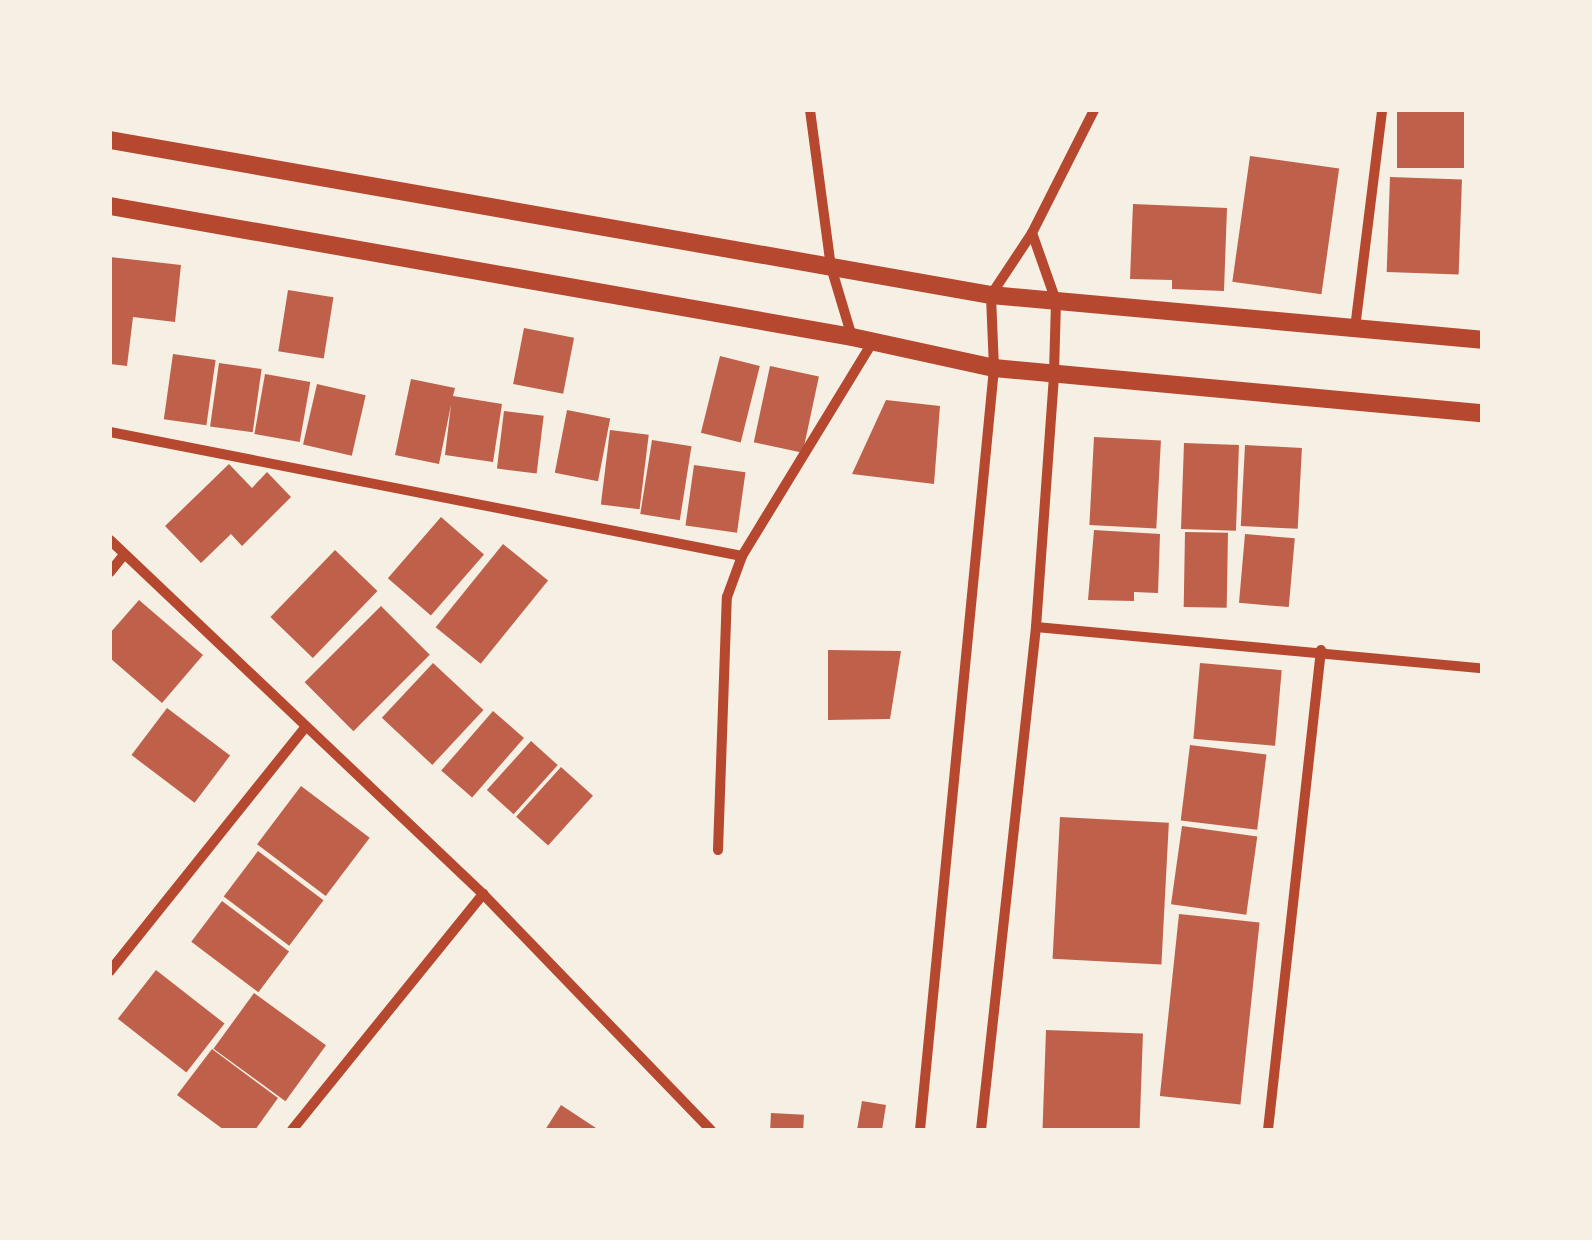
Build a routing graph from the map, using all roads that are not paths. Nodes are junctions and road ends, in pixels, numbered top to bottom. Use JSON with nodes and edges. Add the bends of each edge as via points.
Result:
{"nodes":[{"id":1,"x":810,"y":110,"type":"edge"},
{"id":2,"x":1094,"y":110,"type":"edge"},
{"id":3,"x":1382,"y":110,"type":"edge"},
{"id":4,"x":110,"y":140,"type":"edge"},
{"id":5,"x":110,"y":206,"type":"edge"},
{"id":6,"x":1032,"y":232,"type":"junction"},
{"id":7,"x":831,"y":267,"type":"junction"},
{"id":8,"x":991,"y":295,"type":"junction"},
{"id":9,"x":1056,"y":301,"type":"junction"},
{"id":10,"x":1355,"y":328,"type":"junction"},
{"id":11,"x":852,"y":337,"type":"junction"},
{"id":12,"x":1482,"y":340,"type":"edge"},
{"id":13,"x":873,"y":341,"type":"junction"},
{"id":14,"x":994,"y":368,"type":"junction"},
{"id":15,"x":1054,"y":373,"type":"junction"},
{"id":16,"x":1482,"y":412,"type":"edge"},
{"id":17,"x":110,"y":432,"type":"edge"},
{"id":18,"x":110,"y":540,"type":"edge"},
{"id":19,"x":124,"y":555,"type":"junction"},
{"id":20,"x":742,"y":556,"type":"junction"},
{"id":21,"x":110,"y":572,"type":"edge"},
{"id":22,"x":1036,"y":627,"type":"junction"},
{"id":23,"x":1321,"y":650,"type":"junction"},
{"id":24,"x":1482,"y":668,"type":"edge"},
{"id":25,"x":304,"y":728,"type":"junction"},
{"id":26,"x":718,"y":850,"type":"dead end"},
{"id":27,"x":484,"y":894,"type":"junction"},
{"id":28,"x":110,"y":971,"type":"edge"},
{"id":29,"x":704,"y":1127,"type":"edge"},
{"id":30,"x":292,"y":1130,"type":"edge"},
{"id":31,"x":920,"y":1130,"type":"edge"},
{"id":32,"x":981,"y":1130,"type":"edge"},
{"id":33,"x":1268,"y":1130,"type":"edge"}],
"edges":[{"from":1,"to":7,"type":"street"},
{"from":2,"to":6,"type":"street"},
{"from":3,"to":10,"type":"street"},
{"from":4,"to":7,"type":"street"},
{"from":5,"to":11,"type":"street"},
{"from":6,"to":8,"type":"street"},
{"from":6,"to":9,"type":"street"},
{"from":7,"to":8,"type":"street"},
{"from":7,"to":11,"type":"street"},
{"from":8,"to":9,"type":"street"},
{"from":8,"to":14,"type":"street"},
{"from":9,"to":10,"type":"street"},
{"from":9,"to":15,"type":"street"},
{"from":10,"to":12,"type":"street"},
{"from":11,"to":13,"type":"street"},
{"from":13,"to":14,"type":"street"},
{"from":13,"to":20,"type":"street"},
{"from":14,"to":15,"type":"street"},
{"from":14,"to":31,"type":"street"},
{"from":15,"to":16,"type":"street"},
{"from":15,"to":22,"type":"street"},
{"from":17,"to":20,"type":"street"},
{"from":18,"to":19,"type":"street"},
{"from":19,"to":21,"type":"street"},
{"from":19,"to":25,"type":"street"},
{"from":20,"to":26,"type":"street","via":[[727,597],[722,640]]},
{"from":22,"to":23,"type":"street"},
{"from":22,"to":32,"type":"street"},
{"from":23,"to":24,"type":"street"},
{"from":23,"to":33,"type":"street"},
{"from":25,"to":27,"type":"street"},
{"from":25,"to":28,"type":"street"},
{"from":27,"to":29,"type":"street"},
{"from":27,"to":30,"type":"street"}]}
